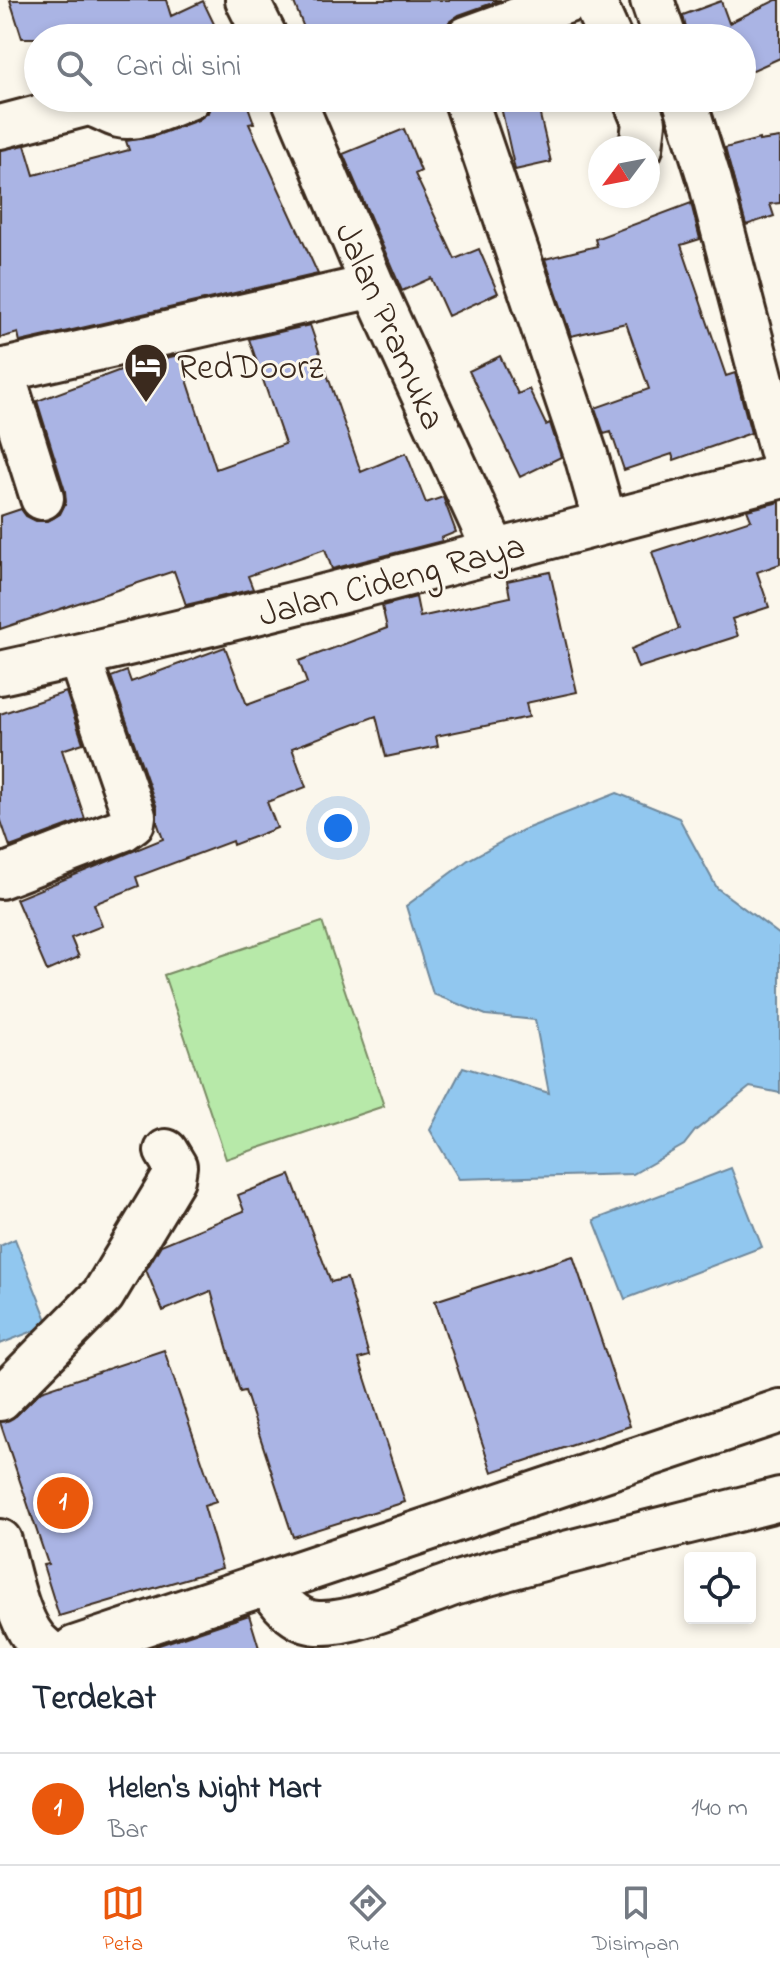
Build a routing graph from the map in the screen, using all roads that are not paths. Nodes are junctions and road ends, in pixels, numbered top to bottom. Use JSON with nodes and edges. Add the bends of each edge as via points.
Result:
{"nodes":[{"id":1,"x":247,"y":0,"type":"edge"},
{"id":2,"x":571,"y":0,"type":"edge"},
{"id":3,"x":593,"y":0,"type":"edge"},
{"id":4,"x":652,"y":0,"type":"edge"},
{"id":5,"x":259,"y":24,"type":"edge"},
{"id":6,"x":505,"y":24,"type":"edge"},
{"id":7,"x":604,"y":24,"type":"edge"},
{"id":8,"x":660,"y":24,"type":"edge"},
{"id":9,"x":55,"y":112,"type":"edge"},
{"id":10,"x":110,"y":112,"type":"edge"},
{"id":11,"x":145,"y":112,"type":"edge"},
{"id":12,"x":301,"y":112,"type":"edge"},
{"id":13,"x":470,"y":112,"type":"edge"},
{"id":14,"x":640,"y":112,"type":"edge"},
{"id":15,"x":688,"y":112,"type":"edge"},
{"id":16,"x":0,"y":127,"type":"edge"},
{"id":17,"x":642,"y":136,"type":"edge"},
{"id":18,"x":373,"y":286,"type":"junction"},
{"id":19,"x":1,"y":371,"type":"edge"},
{"id":20,"x":780,"y":449,"type":"edge"},
{"id":21,"x":780,"y":477,"type":"edge"},
{"id":22,"x":42,"y":498,"type":"dead end"},
{"id":23,"x":605,"y":522,"type":"junction"},
{"id":24,"x":494,"y":550,"type":"junction"},
{"id":25,"x":79,"y":656,"type":"junction"},
{"id":26,"x":0,"y":673,"type":"edge"},
{"id":27,"x":0,"y":877,"type":"edge"},
{"id":28,"x":166,"y":1151,"type":"dead end"},
{"id":29,"x":0,"y":1399,"type":"edge"},
{"id":30,"x":780,"y":1411,"type":"edge"},
{"id":31,"x":780,"y":1499,"type":"edge"},
{"id":32,"x":0,"y":1541,"type":"edge"},
{"id":33,"x":269,"y":1583,"type":"junction"},
{"id":34,"x":44,"y":1648,"type":"edge"},
{"id":35,"x":74,"y":1648,"type":"edge"}],
"edges":[{"from":1,"to":5,"type":"street"},
{"from":2,"to":6,"type":"street"},
{"from":3,"to":7,"type":"street"},
{"from":4,"to":8,"type":"street"},
{"from":9,"to":16,"type":"street"},
{"from":10,"to":11,"type":"street","via":[[117,116]]},
{"from":12,"to":18,"type":"street","name":"Jalan Pramuka"},
{"from":13,"to":23,"type":"street"},
{"from":14,"to":17,"type":"street"},
{"from":15,"to":20,"type":"street"},
{"from":18,"to":19,"type":"street"},
{"from":18,"to":24,"type":"street","name":"Jalan Pramuka"},
{"from":19,"to":22,"type":"street"},
{"from":21,"to":23,"type":"street","name":"Jalan Cideng Raya"},
{"from":23,"to":24,"type":"street","name":"Jalan Cideng Raya"},
{"from":24,"to":25,"type":"street","name":"Jalan Cideng Raya","via":[[284,608]]},
{"from":25,"to":26,"type":"street","name":"Jalan Cideng Raya"},
{"from":25,"to":27,"type":"street","via":[[133,822]]},
{"from":28,"to":29,"type":"street","via":[[175,1166],[173,1179],[103,1295]]},
{"from":30,"to":33,"type":"street"},
{"from":31,"to":33,"type":"street","via":[[459,1583],[343,1621],[315,1623],[296,1615],[278,1602]]},
{"from":32,"to":34,"type":"street","via":[[24,1622]]},
{"from":33,"to":35,"type":"street"}]}
